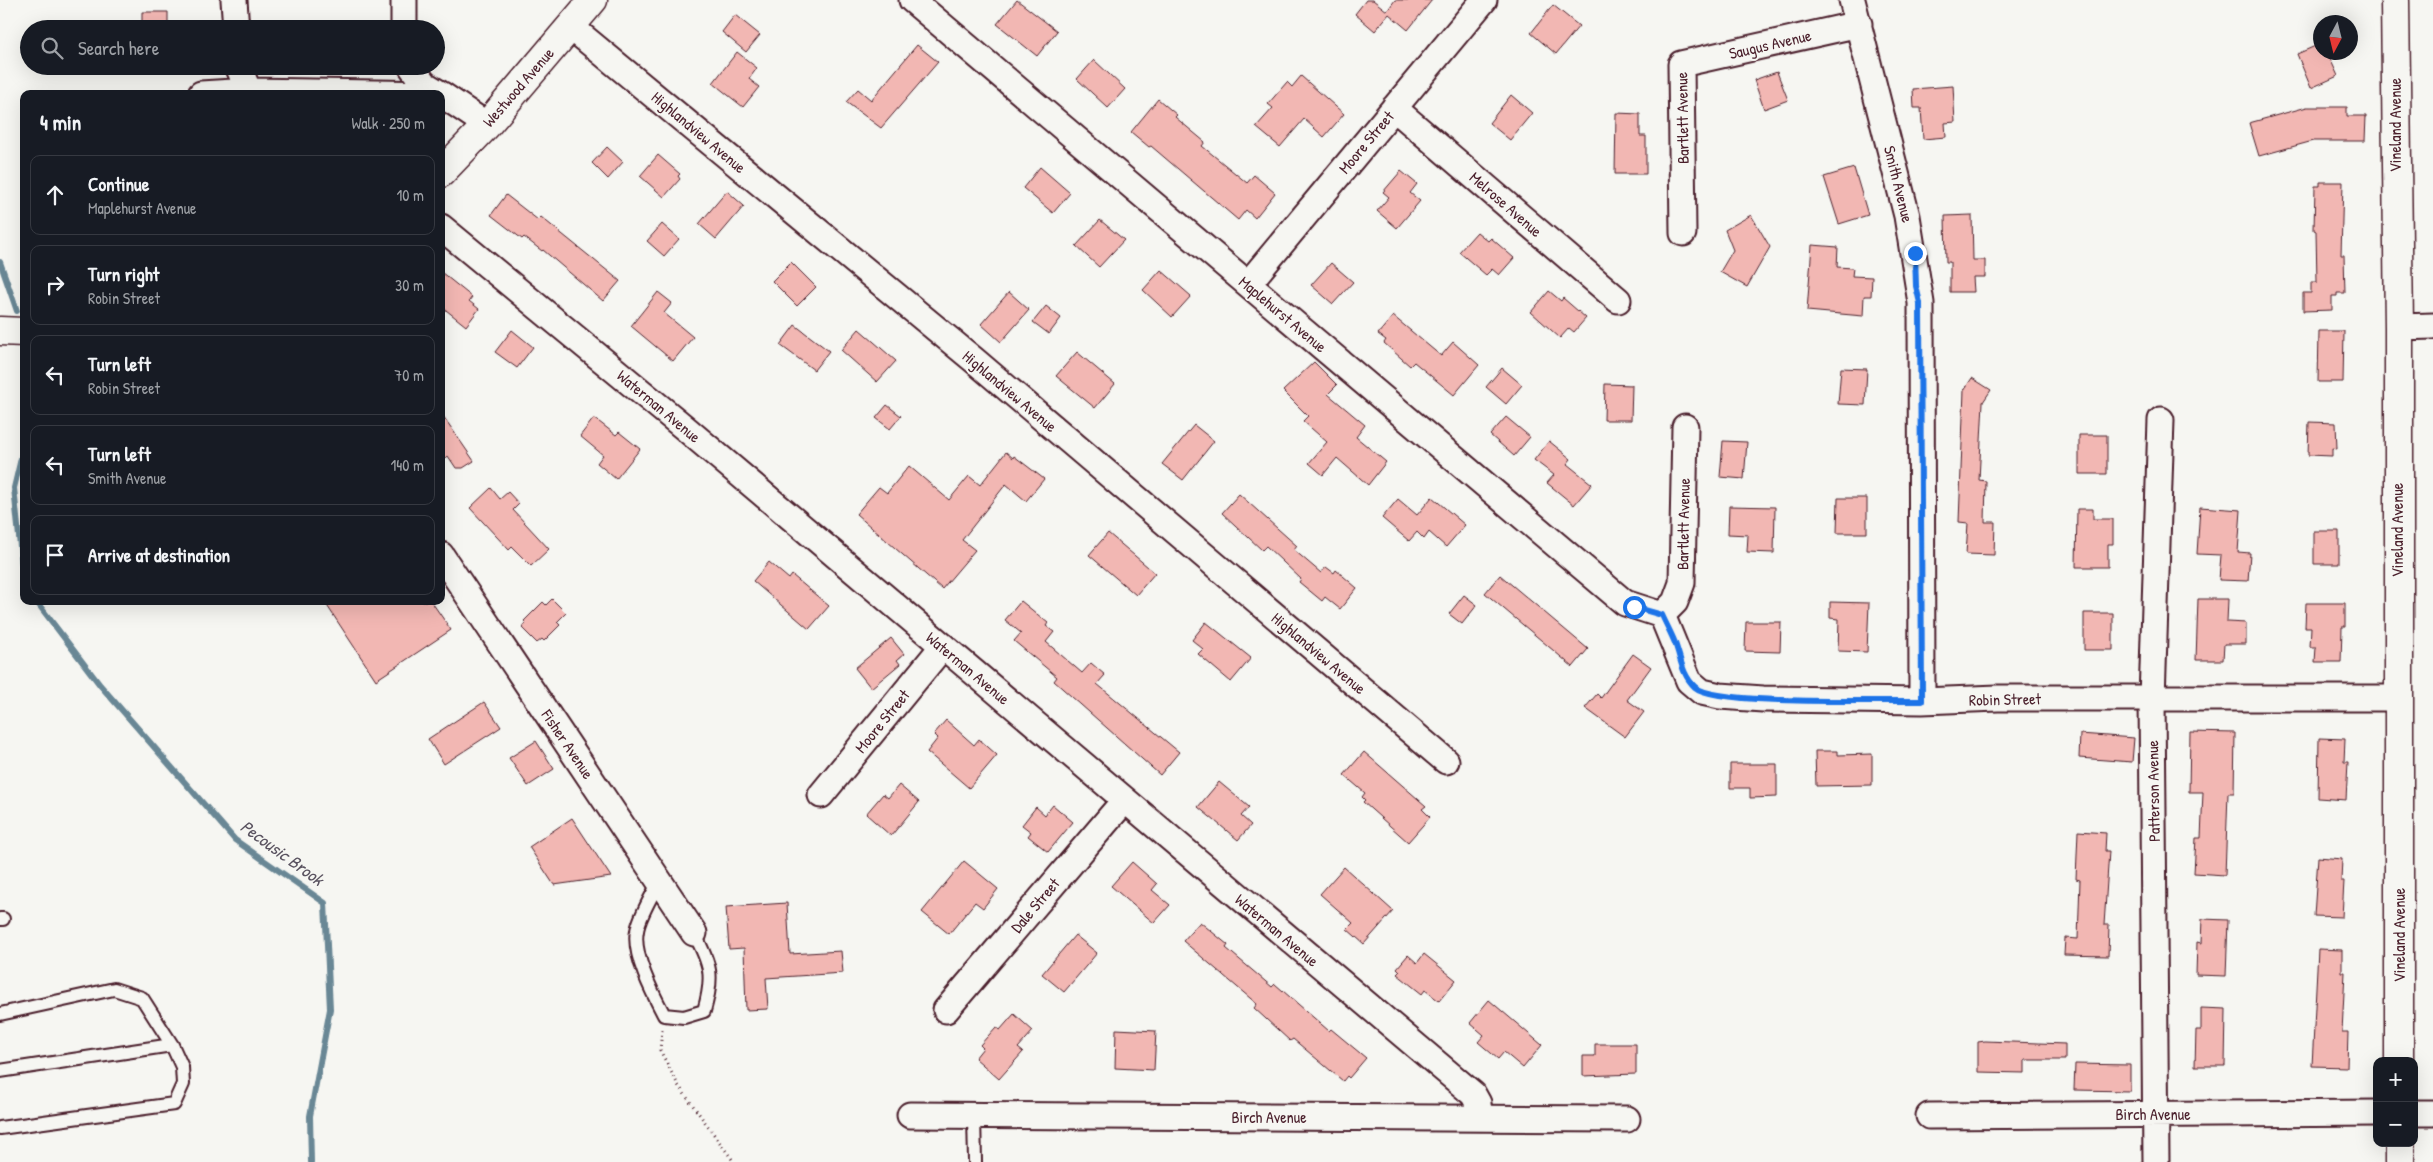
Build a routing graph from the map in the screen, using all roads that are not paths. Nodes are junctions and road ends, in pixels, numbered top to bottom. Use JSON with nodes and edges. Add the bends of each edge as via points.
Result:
{"nodes":[{"id":1,"x":234,"y":0,"type":"edge"},
{"id":2,"x":404,"y":0,"type":"edge"},
{"id":3,"x":593,"y":0,"type":"edge"},
{"id":4,"x":912,"y":0,"type":"edge"},
{"id":5,"x":1484,"y":0,"type":"edge"},
{"id":6,"x":1852,"y":0,"type":"edge"},
{"id":7,"x":2395,"y":0,"type":"edge"},
{"id":8,"x":235,"y":20,"type":"edge"},
{"id":9,"x":404,"y":20,"type":"edge"},
{"id":10,"x":1859,"y":24,"type":"junction"},
{"id":11,"x":571,"y":27,"type":"junction"},
{"id":12,"x":1681,"y":64,"type":"joint"},
{"id":13,"x":242,"y":75,"type":"edge"},
{"id":14,"x":418,"y":75,"type":"edge"},
{"id":15,"x":248,"y":90,"type":"edge"},
{"id":16,"x":434,"y":90,"type":"edge"},
{"id":17,"x":445,"y":97,"type":"edge"},
{"id":18,"x":1394,"y":108,"type":"junction"},
{"id":19,"x":487,"y":125,"type":"junction"},
{"id":20,"x":445,"y":168,"type":"edge"},
{"id":21,"x":445,"y":230,"type":"edge"},
{"id":22,"x":1683,"y":233,"type":"dead end"},
{"id":23,"x":1248,"y":284,"type":"junction"},
{"id":24,"x":1618,"y":300,"type":"dead end"},
{"id":25,"x":2433,"y":326,"type":"edge"},
{"id":26,"x":2398,"y":327,"type":"junction"},
{"id":27,"x":0,"y":331,"type":"edge"},
{"id":28,"x":20,"y":332,"type":"edge"},
{"id":29,"x":2160,"y":420,"type":"dead end"},
{"id":30,"x":1685,"y":426,"type":"dead end"},
{"id":31,"x":445,"y":561,"type":"edge"},
{"id":32,"x":1662,"y":615,"type":"junction"},
{"id":33,"x":943,"y":646,"type":"junction"},
{"id":34,"x":2398,"y":698,"type":"junction"},
{"id":35,"x":2152,"y":699,"type":"junction"},
{"id":36,"x":1922,"y":701,"type":"junction"},
{"id":37,"x":1446,"y":760,"type":"dead end"},
{"id":38,"x":821,"y":795,"type":"dead end"},
{"id":39,"x":1124,"y":801,"type":"junction"},
{"id":40,"x":659,"y":881,"type":"junction"},
{"id":41,"x":694,"y":933,"type":"joint"},
{"id":42,"x":946,"y":1010,"type":"dead end"},
{"id":43,"x":0,"y":1014,"type":"edge"},
{"id":44,"x":172,"y":1045,"type":"junction"},
{"id":45,"x":2399,"y":1057,"type":"edge"},
{"id":46,"x":0,"y":1071,"type":"edge"},
{"id":47,"x":2418,"y":1113,"type":"edge"},
{"id":48,"x":2433,"y":1113,"type":"edge"},
{"id":49,"x":2156,"y":1114,"type":"junction"},
{"id":50,"x":2373,"y":1114,"type":"edge"},
{"id":51,"x":910,"y":1115,"type":"dead end"},
{"id":52,"x":974,"y":1116,"type":"junction"},
{"id":53,"x":1929,"y":1116,"type":"dead end"},
{"id":54,"x":1479,"y":1118,"type":"junction"},
{"id":55,"x":1627,"y":1119,"type":"dead end"},
{"id":56,"x":0,"y":1128,"type":"edge"},
{"id":57,"x":2400,"y":1147,"type":"edge"},
{"id":58,"x":975,"y":1162,"type":"edge"},
{"id":59,"x":2156,"y":1162,"type":"edge"},
{"id":60,"x":2400,"y":1162,"type":"edge"}],
"edges":[{"from":1,"to":8,"type":"street"},
{"from":2,"to":9,"type":"street"},
{"from":3,"to":11,"type":"street","name":"Westwood Avenue"},
{"from":4,"to":23,"type":"street","name":"Maplehurst Avenue"},
{"from":5,"to":18,"type":"street","name":"Moore Street"},
{"from":6,"to":10,"type":"street","name":"Smith Avenue"},
{"from":7,"to":26,"type":"street","name":"Vineland Avenue"},
{"from":10,"to":12,"type":"street","name":"Saugus Avenue"},
{"from":10,"to":36,"type":"street","name":"Smith Avenue","via":[[1910,225],[1920,303]]},
{"from":11,"to":19,"type":"street","name":"Westwood Avenue"},
{"from":11,"to":37,"type":"street","name":"Highlandview Avenue","via":[[974,360]]},
{"from":12,"to":22,"type":"street","name":"Bartlett Avenue"},
{"from":13,"to":15,"type":"street"},
{"from":14,"to":16,"type":"street"},
{"from":17,"to":19,"type":"street"},
{"from":18,"to":23,"type":"street","name":"Moore Street"},
{"from":18,"to":24,"type":"street","name":"Melrose Avenue"},
{"from":19,"to":20,"type":"street","name":"Westwood Avenue"},
{"from":21,"to":33,"type":"street","name":"Waterman Avenue"},
{"from":23,"to":32,"type":"street","name":"Maplehurst Avenue","via":[[1625,603]]},
{"from":25,"to":26,"type":"street"},
{"from":26,"to":34,"type":"street","name":"Vineland Avenue"},
{"from":27,"to":28,"type":"street"},
{"from":29,"to":35,"type":"street","name":"Patterson Avenue"},
{"from":30,"to":32,"type":"street","name":"Bartlett Avenue","via":[[1682,583],[1675,602]]},
{"from":31,"to":40,"type":"street","name":"Fisher Avenue"},
{"from":32,"to":36,"type":"street","name":"Robin Street","via":[[1685,674],[1702,692],[1763,699]]},
{"from":33,"to":38,"type":"street","name":"Moore Street"},
{"from":33,"to":39,"type":"street","name":"Waterman Avenue"},
{"from":34,"to":35,"type":"street","name":"Robin Street"},
{"from":34,"to":45,"type":"street","name":"Vineland Avenue"},
{"from":35,"to":36,"type":"street","name":"Robin Street"},
{"from":35,"to":49,"type":"street","name":"Patterson Avenue"},
{"from":39,"to":42,"type":"street","name":"Dale Street"},
{"from":39,"to":54,"type":"street","name":"Waterman Avenue","via":[[1475,1096]]},
{"from":40,"to":41,"type":"street","name":"Fisher Avenue"},
{"from":40,"to":41,"type":"lane","via":[[637,931],[646,975],[664,1015],[684,1017],[704,1011],[712,985],[706,955]]},
{"from":43,"to":44,"type":"lane","via":[[114,989],[142,998]]},
{"from":44,"to":46,"type":"lane"},
{"from":44,"to":56,"type":"lane","via":[[182,1067],[183,1084],[174,1104]]},
{"from":47,"to":48,"type":"street"},
{"from":49,"to":50,"type":"street","name":"Birch Avenue"},
{"from":49,"to":53,"type":"street","name":"Birch Avenue"},
{"from":49,"to":59,"type":"street","name":"Patterson Avenue"},
{"from":51,"to":52,"type":"street","name":"Birch Avenue"},
{"from":52,"to":54,"type":"street","name":"Birch Avenue"},
{"from":52,"to":58,"type":"lane"},
{"from":54,"to":55,"type":"street","name":"Birch Avenue"},
{"from":57,"to":60,"type":"street"}]}
